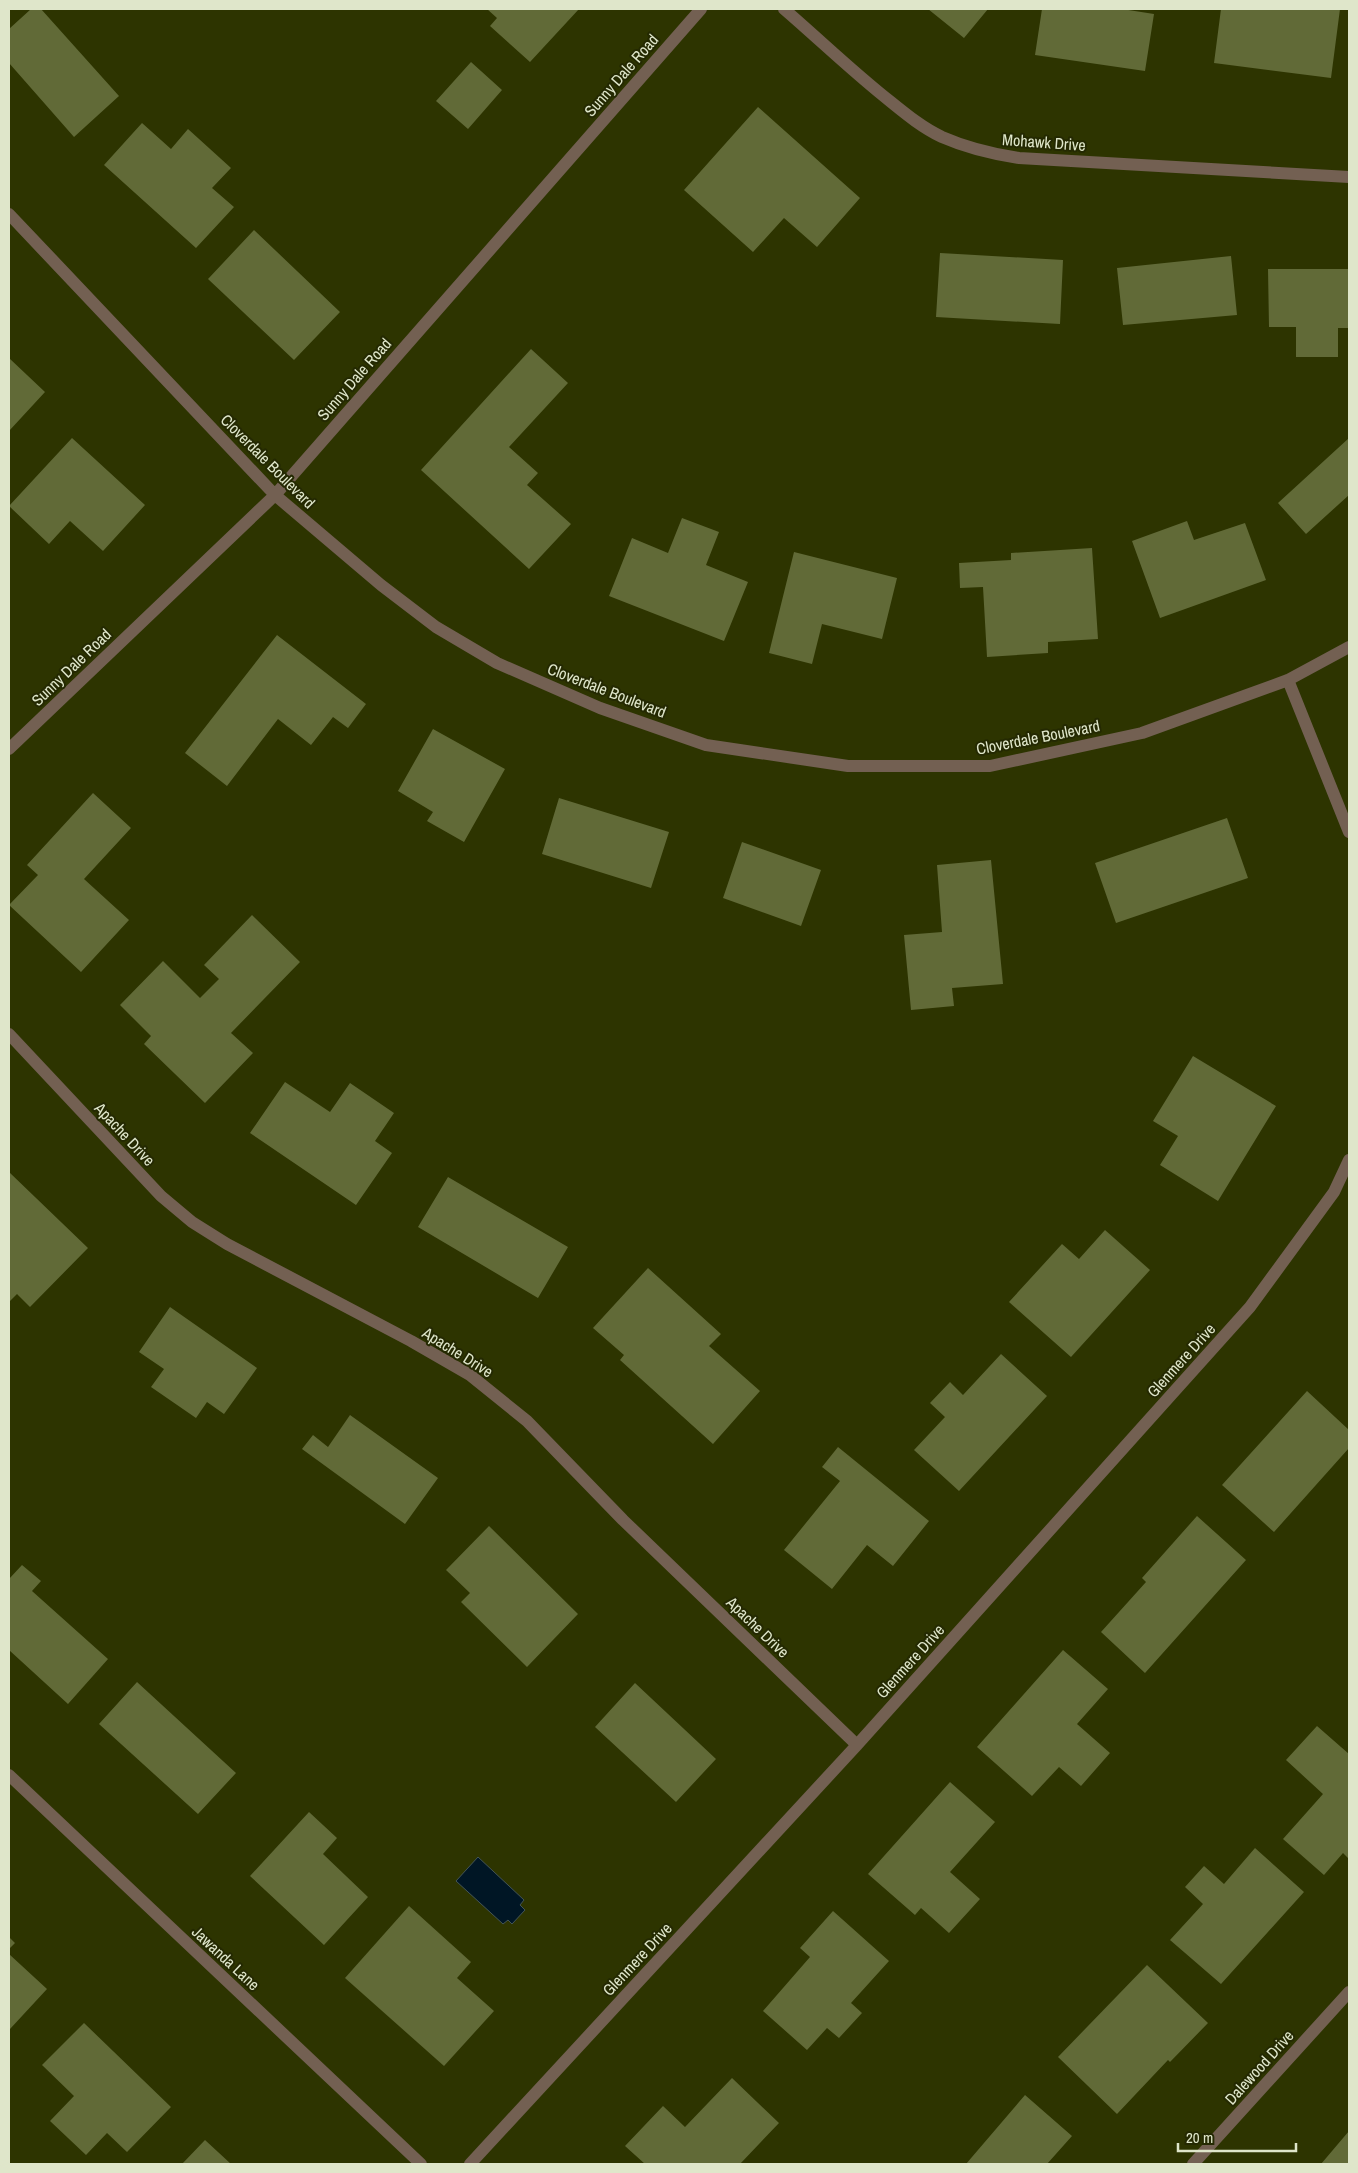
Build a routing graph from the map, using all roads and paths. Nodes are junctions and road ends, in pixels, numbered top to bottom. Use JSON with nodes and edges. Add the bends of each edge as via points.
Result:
{"nodes":[{"id":1,"x":701,"y":9,"type":"edge"},
{"id":2,"x":784,"y":9,"type":"edge"},
{"id":3,"x":1349,"y":177,"type":"edge"},
{"id":4,"x":9,"y":214,"type":"edge"},
{"id":5,"x":275,"y":495,"type":"junction"},
{"id":6,"x":1349,"y":647,"type":"edge"},
{"id":7,"x":1288,"y":680,"type":"junction"},
{"id":8,"x":9,"y":749,"type":"edge"},
{"id":9,"x":1349,"y":832,"type":"edge"},
{"id":10,"x":9,"y":1034,"type":"edge"},
{"id":11,"x":1349,"y":1160,"type":"edge"},
{"id":12,"x":857,"y":1745,"type":"junction"},
{"id":13,"x":9,"y":1775,"type":"edge"},
{"id":14,"x":1349,"y":1992,"type":"edge"},
{"id":15,"x":421,"y":2164,"type":"edge"},
{"id":16,"x":470,"y":2164,"type":"edge"},
{"id":17,"x":1193,"y":2164,"type":"edge"}],
"edges":[{"from":1,"to":5,"type":"street","name":"Sunny Dale Road"},
{"from":2,"to":3,"type":"street","name":"Mohawk Drive","via":[[869,85],[914,120],[940,136],[991,154]]},
{"from":4,"to":5,"type":"street","name":"Cloverdale Boulevard"},
{"from":5,"to":7,"type":"street","name":"Cloverdale Boulevard","via":[[436,627],[497,663],[600,708],[706,745],[848,766],[990,766],[1142,733]]},
{"from":5,"to":8,"type":"street","name":"Sunny Dale Road"},
{"from":6,"to":7,"type":"street","name":"Cloverdale Boulevard"},
{"from":7,"to":9,"type":"street"},
{"from":10,"to":12,"type":"street","name":"Apache Drive","via":[[161,1196],[192,1222],[470,1375],[527,1421],[623,1520]]},
{"from":11,"to":12,"type":"street","name":"Glenmere Drive","via":[[1334,1192],[1250,1307]]},
{"from":12,"to":16,"type":"street","name":"Glenmere Drive"},
{"from":13,"to":15,"type":"street","name":"Jawanda Lane"},
{"from":14,"to":17,"type":"street","name":"Dalewood Drive"}]}
